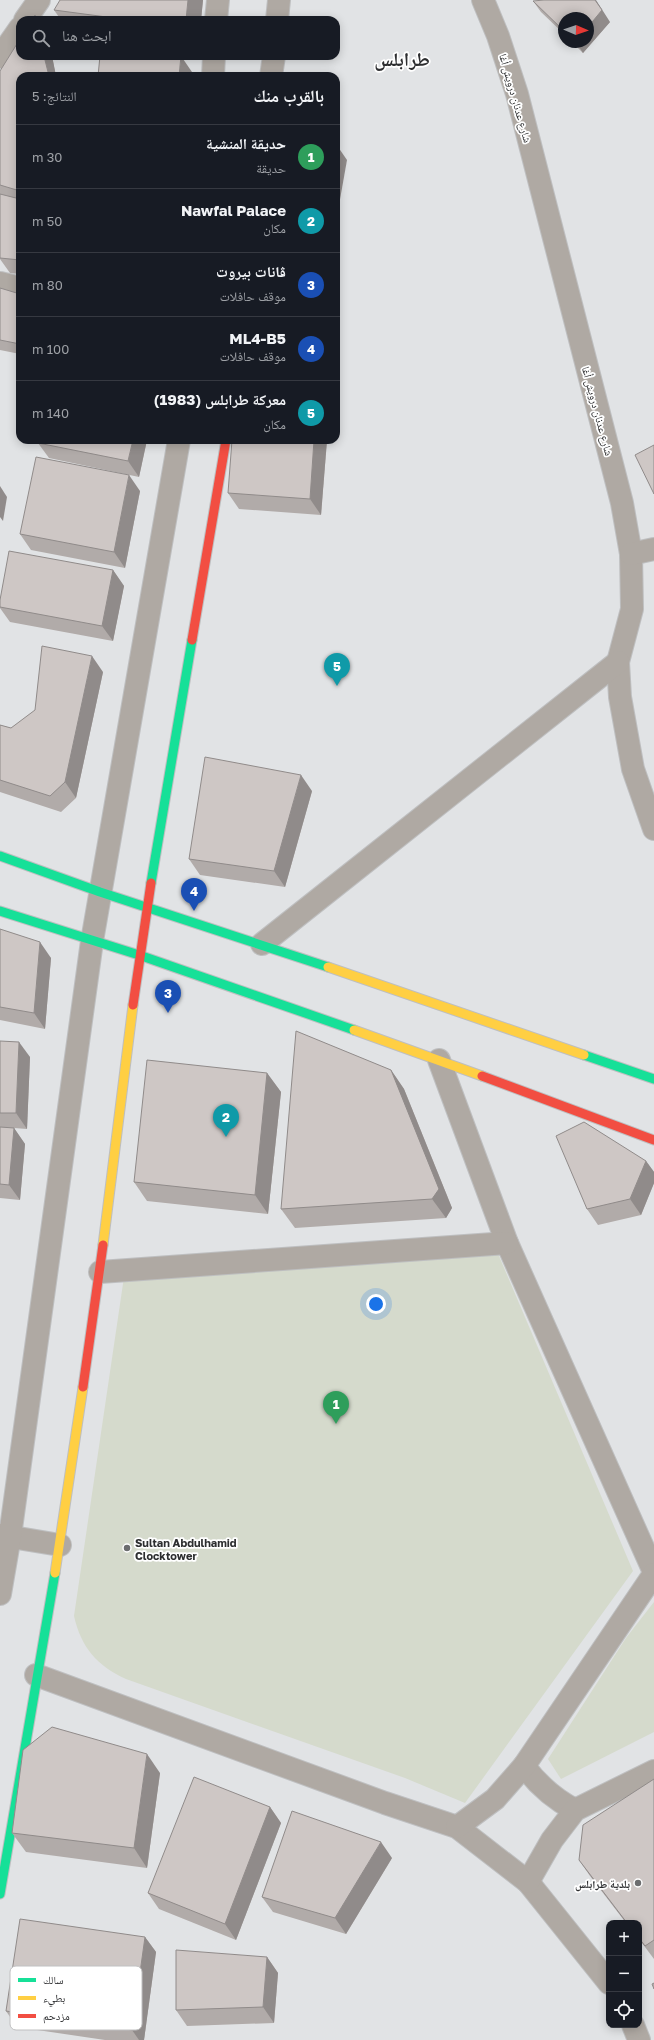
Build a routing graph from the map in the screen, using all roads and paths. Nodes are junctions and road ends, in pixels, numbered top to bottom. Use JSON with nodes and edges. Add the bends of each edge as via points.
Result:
{"nodes":[{"id":1,"x":39,"y":0,"type":"edge"},
{"id":2,"x":218,"y":0,"type":"edge"},
{"id":3,"x":279,"y":0,"type":"edge"},
{"id":4,"x":483,"y":0,"type":"edge"},
{"id":5,"x":28,"y":16,"type":"edge"},
{"id":6,"x":216,"y":16,"type":"edge"},
{"id":7,"x":277,"y":16,"type":"edge"},
{"id":8,"x":16,"y":34,"type":"edge"},
{"id":9,"x":0,"y":57,"type":"edge"},
{"id":10,"x":214,"y":60,"type":"edge"},
{"id":11,"x":274,"y":60,"type":"edge"},
{"id":12,"x":213,"y":72,"type":"edge"},
{"id":13,"x":272,"y":72,"type":"edge"},
{"id":14,"x":0,"y":283,"type":"edge"},
{"id":15,"x":16,"y":287,"type":"edge"},
{"id":16,"x":178,"y":444,"type":"edge"},
{"id":17,"x":225,"y":444,"type":"edge"},
{"id":18,"x":654,"y":549,"type":"edge"},
{"id":19,"x":631,"y":554,"type":"junction"},
{"id":20,"x":618,"y":662,"type":"junction"},
{"id":21,"x":654,"y":829,"type":"edge"},
{"id":22,"x":0,"y":856,"type":"edge"},
{"id":23,"x":100,"y":892,"type":"junction"},
{"id":24,"x":147,"y":908,"type":"junction"},
{"id":25,"x":0,"y":911,"type":"edge"},
{"id":26,"x":92,"y":941,"type":"junction"},
{"id":27,"x":262,"y":944,"type":"junction"},
{"id":28,"x":139,"y":955,"type":"junction"},
{"id":29,"x":439,"y":1060,"type":"junction"},
{"id":30,"x":654,"y":1079,"type":"edge"},
{"id":31,"x":654,"y":1140,"type":"edge"},
{"id":32,"x":507,"y":1243,"type":"junction"},
{"id":33,"x":100,"y":1272,"type":"junction"},
{"id":34,"x":5,"y":1536,"type":"edge"},
{"id":35,"x":60,"y":1545,"type":"junction"},
{"id":36,"x":654,"y":1573,"type":"edge"},
{"id":37,"x":0,"y":1594,"type":"edge"},
{"id":38,"x":36,"y":1675,"type":"junction"},
{"id":39,"x":524,"y":1766,"type":"junction"},
{"id":40,"x":654,"y":1771,"type":"edge"},
{"id":41,"x":575,"y":1810,"type":"junction"},
{"id":42,"x":457,"y":1827,"type":"junction"},
{"id":43,"x":528,"y":1882,"type":"junction"},
{"id":44,"x":0,"y":1894,"type":"edge"},
{"id":45,"x":606,"y":1979,"type":"edge"},
{"id":46,"x":634,"y":2028,"type":"edge"},
{"id":47,"x":640,"y":2040,"type":"edge"}],
"edges":[{"from":1,"to":5,"type":"street"},
{"from":2,"to":6,"type":"street"},
{"from":3,"to":7,"type":"street"},
{"from":4,"to":19,"type":"street","name":"شارع عدنان درويش أغا","via":[[517,94],[622,503]]},
{"from":8,"to":9,"type":"street"},
{"from":10,"to":12,"type":"street"},
{"from":11,"to":13,"type":"street"},
{"from":14,"to":15,"type":"street"},
{"from":16,"to":23,"type":"street"},
{"from":17,"to":24,"type":"main road"},
{"from":18,"to":19,"type":"street"},
{"from":19,"to":20,"type":"street","name":"شارع عدنان درويش أغا","via":[[632,609]]},
{"from":20,"to":21,"type":"street","name":"شارع عدنان درويش أغا","via":[[625,734],[633,769]]},
{"from":20,"to":27,"type":"street"},
{"from":22,"to":23,"type":"main road"},
{"from":23,"to":24,"type":"main road"},
{"from":23,"to":26,"type":"street"},
{"from":24,"to":27,"type":"main road"},
{"from":24,"to":28,"type":"main road"},
{"from":25,"to":26,"type":"main road"},
{"from":26,"to":28,"type":"main road"},
{"from":26,"to":34,"type":"street"},
{"from":27,"to":30,"type":"main road"},
{"from":28,"to":29,"type":"main road"},
{"from":28,"to":33,"type":"main road"},
{"from":29,"to":31,"type":"main road"},
{"from":29,"to":32,"type":"street"},
{"from":32,"to":33,"type":"street"},
{"from":32,"to":36,"type":"street"},
{"from":33,"to":35,"type":"main road"},
{"from":34,"to":35,"type":"street"},
{"from":34,"to":37,"type":"street"},
{"from":35,"to":38,"type":"main road"},
{"from":36,"to":39,"type":"street"},
{"from":38,"to":42,"type":"street"},
{"from":38,"to":44,"type":"main road"},
{"from":39,"to":41,"type":"street","via":[[546,1792]]},
{"from":39,"to":42,"type":"street","via":[[495,1799]]},
{"from":40,"to":41,"type":"street"},
{"from":41,"to":43,"type":"street","via":[[552,1840]]},
{"from":42,"to":43,"type":"street"},
{"from":43,"to":45,"type":"street"},
{"from":46,"to":47,"type":"street"}]}
